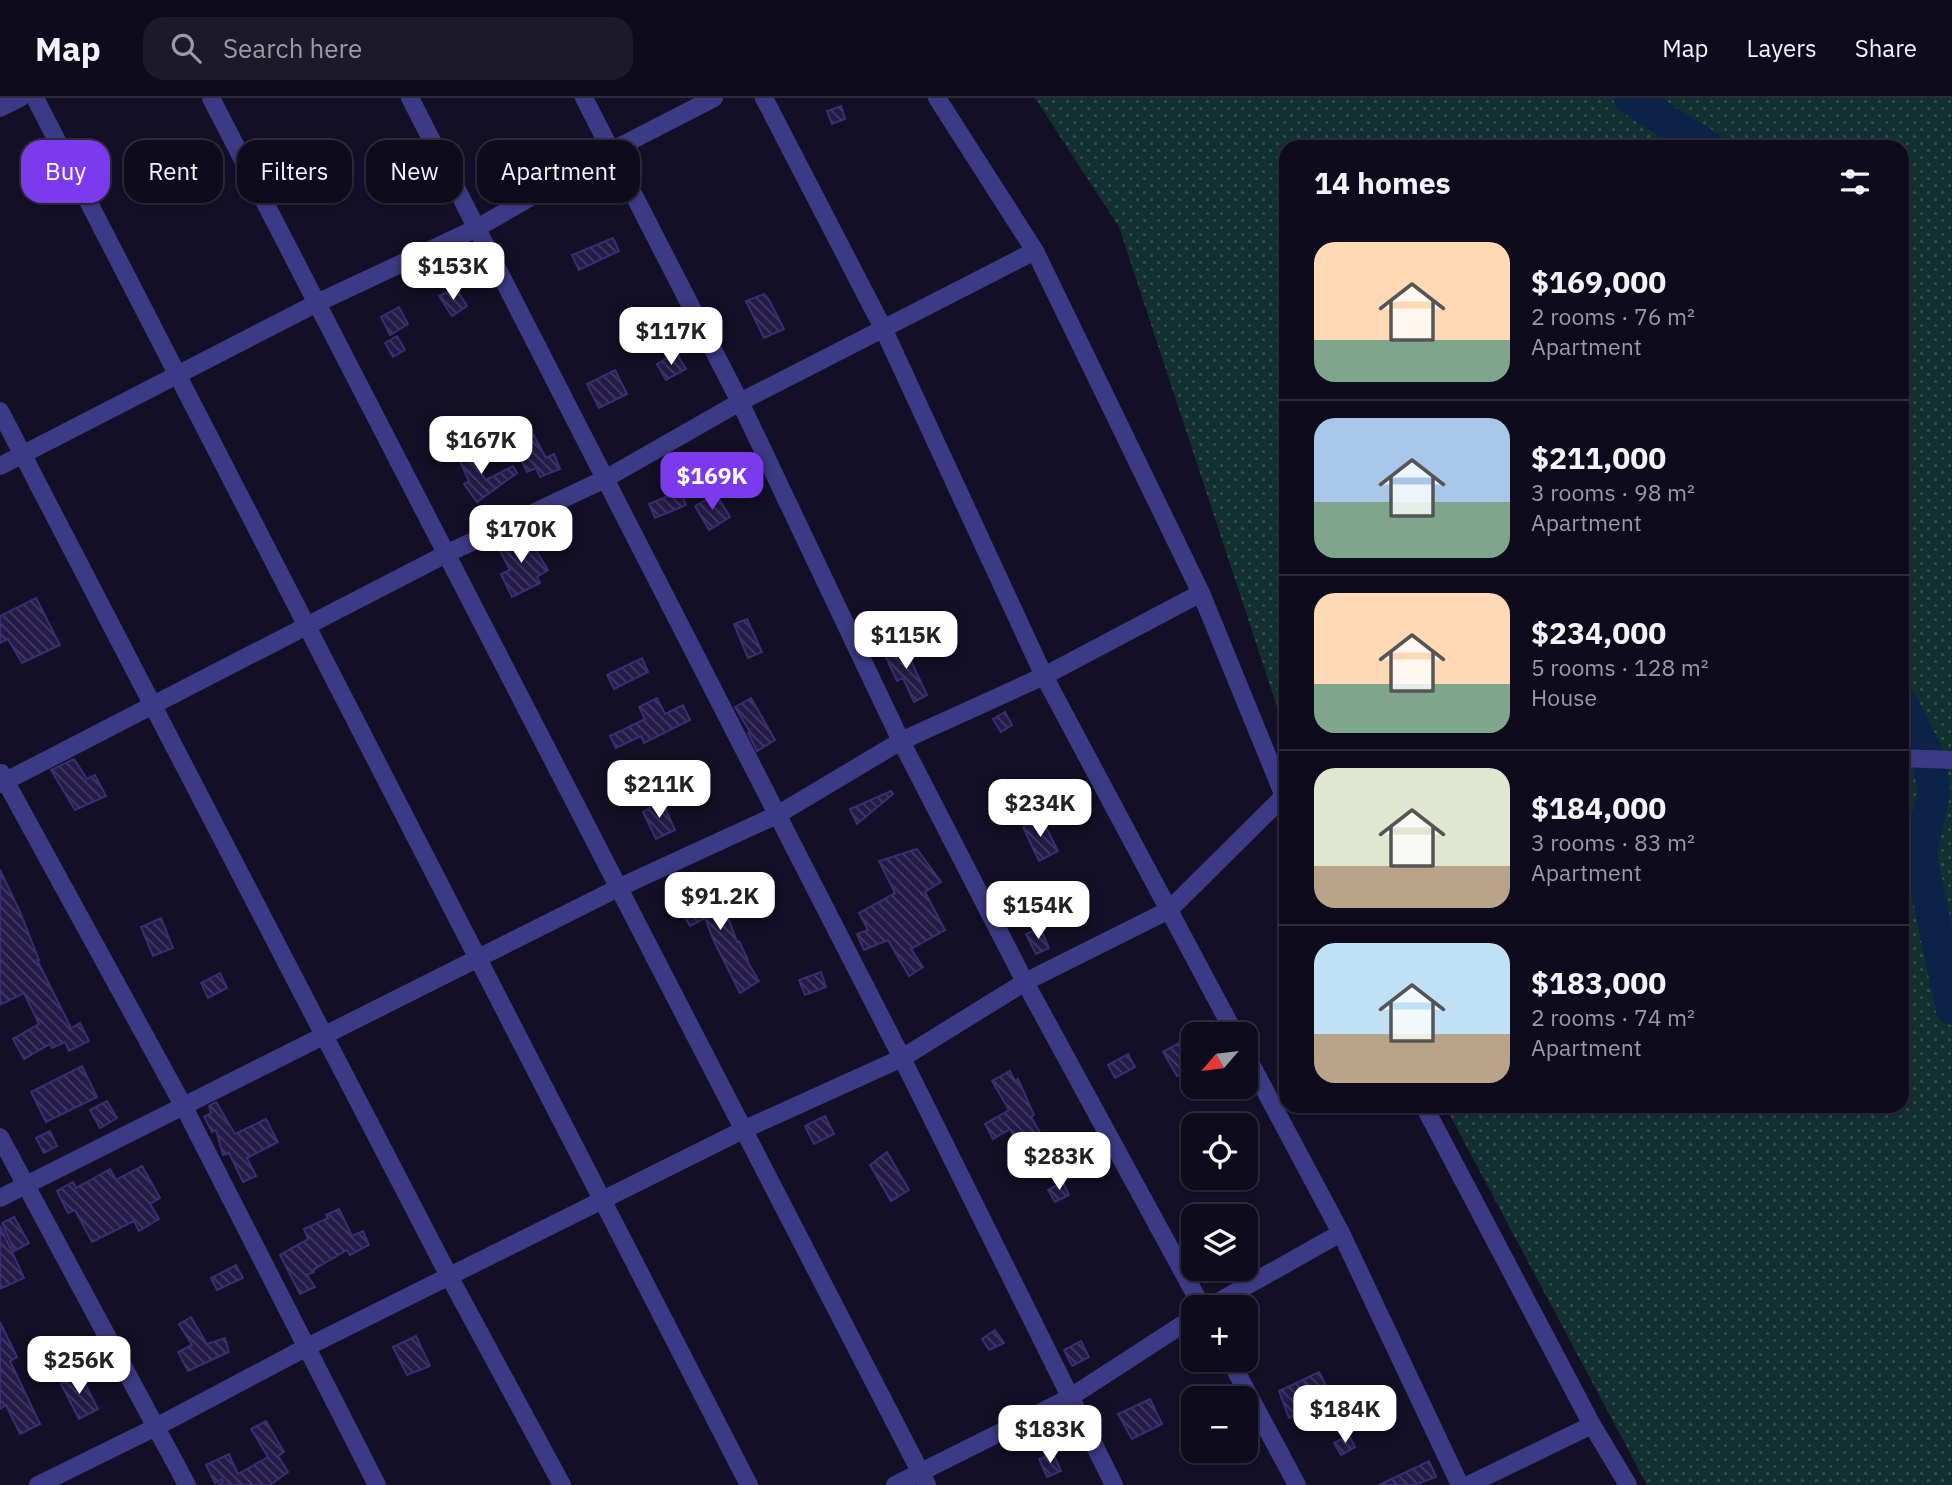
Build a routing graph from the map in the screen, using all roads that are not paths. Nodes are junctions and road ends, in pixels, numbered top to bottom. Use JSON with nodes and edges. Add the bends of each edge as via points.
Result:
{"nodes":[{"id":1,"x":20,"y":98,"type":"edge"},
{"id":2,"x":36,"y":98,"type":"edge"},
{"id":3,"x":211,"y":98,"type":"edge"},
{"id":4,"x":410,"y":98,"type":"edge"},
{"id":5,"x":584,"y":98,"type":"edge"},
{"id":6,"x":714,"y":98,"type":"edge"},
{"id":7,"x":764,"y":98,"type":"edge"},
{"id":8,"x":937,"y":98,"type":"edge"},
{"id":9,"x":0,"y":108,"type":"edge"},
{"id":10,"x":605,"y":140,"type":"edge"},
{"id":11,"x":632,"y":140,"type":"edge"},
{"id":12,"x":521,"y":203,"type":"edge"},
{"id":13,"x":638,"y":203,"type":"edge"},
{"id":14,"x":477,"y":228,"type":"junction"},
{"id":15,"x":1035,"y":251,"type":"junction"},
{"id":16,"x":317,"y":303,"type":"junction"},
{"id":17,"x":883,"y":328,"type":"junction"},
{"id":18,"x":178,"y":374,"type":"junction"},
{"id":19,"x":740,"y":402,"type":"junction"},
{"id":20,"x":0,"y":411,"type":"edge"},
{"id":21,"x":23,"y":454,"type":"junction"},
{"id":22,"x":0,"y":466,"type":"edge"},
{"id":23,"x":605,"y":479,"type":"junction"},
{"id":24,"x":446,"y":554,"type":"junction"},
{"id":25,"x":1201,"y":593,"type":"junction"},
{"id":26,"x":307,"y":625,"type":"junction"},
{"id":27,"x":1044,"y":676,"type":"junction"},
{"id":28,"x":153,"y":704,"type":"junction"},
{"id":29,"x":901,"y":741,"type":"junction"},
{"id":30,"x":1909,"y":758,"type":"edge"},
{"id":31,"x":1952,"y":760,"type":"edge"},
{"id":32,"x":2,"y":779,"type":"edge"},
{"id":33,"x":1279,"y":784,"type":"edge"},
{"id":34,"x":1279,"y":805,"type":"edge"},
{"id":35,"x":777,"y":815,"type":"junction"},
{"id":36,"x":618,"y":888,"type":"junction"},
{"id":37,"x":1169,"y":910,"type":"junction"},
{"id":38,"x":478,"y":958,"type":"junction"},
{"id":39,"x":1025,"y":982,"type":"junction"},
{"id":40,"x":1229,"y":1022,"type":"edge"},
{"id":41,"x":325,"y":1036,"type":"junction"},
{"id":42,"x":902,"y":1058,"type":"junction"},
{"id":43,"x":1258,"y":1077,"type":"edge"},
{"id":44,"x":184,"y":1107,"type":"junction"},
{"id":45,"x":1428,"y":1113,"type":"edge"},
{"id":46,"x":743,"y":1130,"type":"junction"},
{"id":47,"x":0,"y":1136,"type":"edge"},
{"id":48,"x":25,"y":1186,"type":"junction"},
{"id":49,"x":0,"y":1198,"type":"edge"},
{"id":50,"x":602,"y":1200,"type":"junction"},
{"id":51,"x":1341,"y":1233,"type":"junction"},
{"id":52,"x":449,"y":1276,"type":"junction"},
{"id":53,"x":1195,"y":1295,"type":"edge"},
{"id":54,"x":1230,"y":1295,"type":"edge"},
{"id":55,"x":1181,"y":1325,"type":"edge"},
{"id":56,"x":307,"y":1348,"type":"junction"},
{"id":57,"x":1236,"y":1372,"type":"edge"},
{"id":58,"x":1069,"y":1398,"type":"junction"},
{"id":59,"x":1592,"y":1425,"type":"junction"},
{"id":60,"x":156,"y":1427,"type":"junction"},
{"id":61,"x":924,"y":1479,"type":"edge"},
{"id":62,"x":38,"y":1485,"type":"edge"},
{"id":63,"x":187,"y":1485,"type":"edge"},
{"id":64,"x":377,"y":1485,"type":"edge"},
{"id":65,"x":562,"y":1485,"type":"edge"},
{"id":66,"x":749,"y":1485,"type":"edge"},
{"id":67,"x":895,"y":1485,"type":"edge"},
{"id":68,"x":1114,"y":1485,"type":"edge"},
{"id":69,"x":1297,"y":1485,"type":"edge"},
{"id":70,"x":1460,"y":1485,"type":"edge"},
{"id":71,"x":1468,"y":1485,"type":"edge"},
{"id":72,"x":1628,"y":1485,"type":"edge"}],
"edges":[{"from":1,"to":9,"type":"street"},
{"from":2,"to":18,"type":"street"},
{"from":3,"to":16,"type":"street"},
{"from":4,"to":14,"type":"street"},
{"from":5,"to":10,"type":"street"},
{"from":6,"to":11,"type":"street"},
{"from":7,"to":17,"type":"street"},
{"from":8,"to":15,"type":"street"},
{"from":12,"to":14,"type":"street"},
{"from":13,"to":19,"type":"street"},
{"from":14,"to":16,"type":"street"},
{"from":14,"to":23,"type":"street"},
{"from":15,"to":17,"type":"street"},
{"from":15,"to":25,"type":"street"},
{"from":16,"to":18,"type":"street"},
{"from":16,"to":24,"type":"street"},
{"from":17,"to":19,"type":"street"},
{"from":17,"to":27,"type":"street"},
{"from":18,"to":21,"type":"street"},
{"from":18,"to":26,"type":"street"},
{"from":19,"to":23,"type":"street"},
{"from":19,"to":29,"type":"street"},
{"from":20,"to":21,"type":"street"},
{"from":21,"to":22,"type":"street"},
{"from":21,"to":28,"type":"street"},
{"from":23,"to":24,"type":"street"},
{"from":23,"to":35,"type":"street"},
{"from":24,"to":26,"type":"street"},
{"from":24,"to":36,"type":"street"},
{"from":25,"to":27,"type":"street"},
{"from":25,"to":33,"type":"street"},
{"from":26,"to":28,"type":"street"},
{"from":26,"to":38,"type":"street"},
{"from":27,"to":29,"type":"street"},
{"from":27,"to":37,"type":"street"},
{"from":28,"to":32,"type":"street"},
{"from":28,"to":41,"type":"street"},
{"from":29,"to":35,"type":"street"},
{"from":29,"to":39,"type":"street"},
{"from":30,"to":31,"type":"street"},
{"from":32,"to":44,"type":"street"},
{"from":34,"to":37,"type":"street"},
{"from":35,"to":36,"type":"street"},
{"from":35,"to":42,"type":"street"},
{"from":36,"to":38,"type":"street"},
{"from":36,"to":46,"type":"street"},
{"from":37,"to":39,"type":"street"},
{"from":37,"to":40,"type":"street"},
{"from":38,"to":41,"type":"street"},
{"from":38,"to":50,"type":"street"},
{"from":39,"to":42,"type":"street"},
{"from":39,"to":53,"type":"street"},
{"from":41,"to":44,"type":"street"},
{"from":41,"to":52,"type":"street"},
{"from":42,"to":46,"type":"street"},
{"from":42,"to":58,"type":"street"},
{"from":43,"to":51,"type":"street"},
{"from":44,"to":48,"type":"street"},
{"from":44,"to":56,"type":"street"},
{"from":45,"to":59,"type":"street"},
{"from":46,"to":50,"type":"street"},
{"from":46,"to":61,"type":"street"},
{"from":47,"to":48,"type":"street"},
{"from":48,"to":49,"type":"street"},
{"from":48,"to":60,"type":"street"},
{"from":50,"to":52,"type":"street"},
{"from":50,"to":66,"type":"street"},
{"from":51,"to":54,"type":"street"},
{"from":51,"to":70,"type":"street"},
{"from":52,"to":56,"type":"street"},
{"from":52,"to":65,"type":"street"},
{"from":55,"to":58,"type":"street"},
{"from":56,"to":60,"type":"street"},
{"from":56,"to":64,"type":"street"},
{"from":57,"to":69,"type":"street"},
{"from":58,"to":61,"type":"street"},
{"from":58,"to":68,"type":"street"},
{"from":59,"to":71,"type":"street"},
{"from":59,"to":72,"type":"street"},
{"from":60,"to":62,"type":"street"},
{"from":60,"to":63,"type":"street"},
{"from":61,"to":67,"type":"street"}]}
